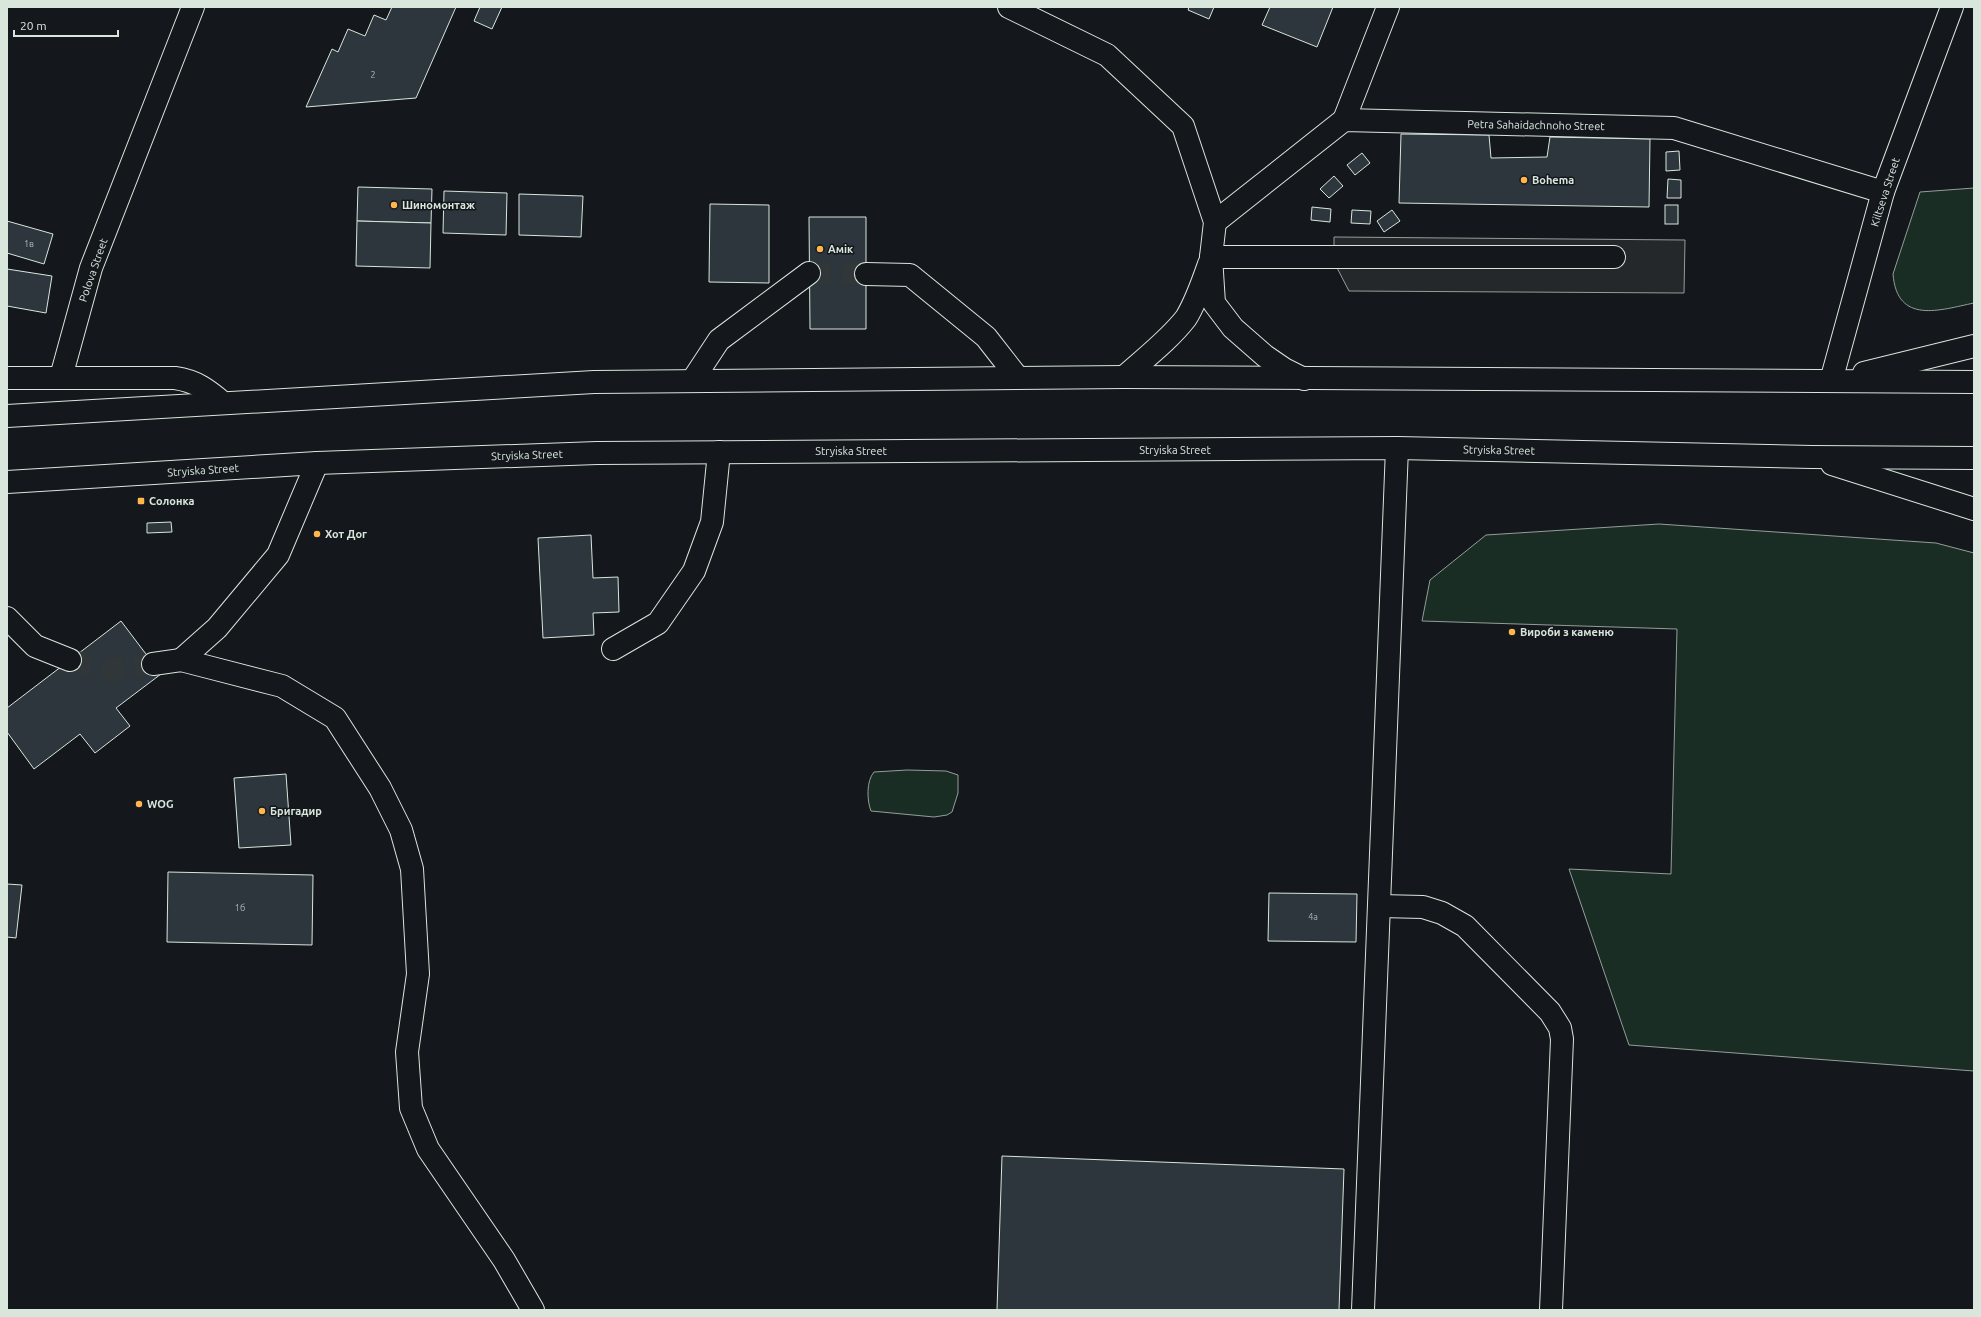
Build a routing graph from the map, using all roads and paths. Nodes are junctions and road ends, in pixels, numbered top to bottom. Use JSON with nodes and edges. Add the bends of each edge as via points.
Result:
{"nodes":[{"id":1,"x":193,"y":7,"type":"edge"},
{"id":2,"x":1009,"y":7,"type":"edge"},
{"id":3,"x":1388,"y":7,"type":"edge"},
{"id":4,"x":1952,"y":7,"type":"edge"},
{"id":5,"x":1344,"y":120,"type":"junction"},
{"id":6,"x":1883,"y":192,"type":"junction"},
{"id":7,"x":1215,"y":222,"type":"junction"},
{"id":8,"x":1211,"y":257,"type":"junction"},
{"id":9,"x":1614,"y":257,"type":"dead end"},
{"id":10,"x":809,"y":273,"type":"tunnel mouth"},
{"id":11,"x":866,"y":274,"type":"tunnel mouth"},
{"id":12,"x":1974,"y":346,"type":"edge"},
{"id":13,"x":61,"y":377,"type":"junction"},
{"id":14,"x":1124,"y":377,"type":"junction"},
{"id":15,"x":7,"y":378,"type":"edge"},
{"id":16,"x":1018,"y":378,"type":"junction"},
{"id":17,"x":1304,"y":379,"type":"junction"},
{"id":18,"x":692,"y":381,"type":"junction"},
{"id":19,"x":1832,"y":381,"type":"junction"},
{"id":20,"x":1974,"y":382,"type":"edge"},
{"id":21,"x":223,"y":404,"type":"junction"},
{"id":22,"x":7,"y":416,"type":"edge"},
{"id":23,"x":1397,"y":448,"type":"junction"},
{"id":24,"x":719,"y":452,"type":"junction"},
{"id":25,"x":1812,"y":457,"type":"junction"},
{"id":26,"x":1974,"y":458,"type":"edge"},
{"id":27,"x":318,"y":463,"type":"junction"},
{"id":28,"x":7,"y":482,"type":"edge"},
{"id":29,"x":1974,"y":509,"type":"edge"},
{"id":30,"x":7,"y":618,"type":"edge"},
{"id":31,"x":613,"y":649,"type":"dead end"},
{"id":32,"x":70,"y":660,"type":"tunnel mouth"},
{"id":33,"x":181,"y":660,"type":"junction"},
{"id":34,"x":153,"y":664,"type":"tunnel mouth"},
{"id":35,"x":1380,"y":906,"type":"junction"},
{"id":36,"x":533,"y":1310,"type":"edge"},
{"id":37,"x":1363,"y":1310,"type":"edge"},
{"id":38,"x":1551,"y":1310,"type":"edge"}],
"edges":[{"from":1,"to":13,"type":"main road","name":"Polova Street","via":[[92,268]]},
{"from":2,"to":7,"type":"main road","via":[[1107,55],[1183,126]]},
{"from":3,"to":5,"type":"main road"},
{"from":4,"to":6,"type":"main road","name":"Kiltseva Street"},
{"from":5,"to":6,"type":"main road","name":"Petra Sahaidachnoho Street","via":[[1674,128]]},
{"from":5,"to":7,"type":"main road"},
{"from":6,"to":19,"type":"main road","name":"Kiltseva Street"},
{"from":7,"to":8,"type":"main road"},
{"from":8,"to":9,"type":"main road"},
{"from":8,"to":14,"type":"main road","via":[[1186,317]]},
{"from":8,"to":17,"type":"main road","via":[[1214,303],[1234,328],[1284,369]]},
{"from":10,"to":18,"type":"main road","via":[[719,340]]},
{"from":11,"to":16,"type":"main road","via":[[910,275],[986,337]]},
{"from":12,"to":19,"type":"main road"},
{"from":13,"to":15,"type":"main road"},
{"from":13,"to":21,"type":"main road","via":[[189,380],[204,388]]},
{"from":14,"to":16,"type":"main road"},
{"from":14,"to":17,"type":"main road"},
{"from":16,"to":18,"type":"main road"},
{"from":17,"to":19,"type":"main road"},
{"from":18,"to":21,"type":"main road","via":[[594,382]]},
{"from":19,"to":20,"type":"main road"},
{"from":21,"to":22,"type":"main road"},
{"from":23,"to":24,"type":"main road","name":"Stryiska Street"},
{"from":23,"to":25,"type":"main road","name":"Stryiska Street"},
{"from":23,"to":35,"type":"main road"},
{"from":24,"to":27,"type":"main road","name":"Stryiska Street","via":[[597,453]]},
{"from":24,"to":31,"type":"main road","via":[[712,522],[694,571],[658,623]]},
{"from":25,"to":26,"type":"main road","name":"Stryiska Street"},
{"from":25,"to":29,"type":"main road"},
{"from":27,"to":28,"type":"main road","name":"Stryiska Street"},
{"from":27,"to":33,"type":"main road","via":[[278,555],[217,628]]},
{"from":30,"to":32,"type":"main road","via":[[35,646]]},
{"from":33,"to":34,"type":"main road"},
{"from":33,"to":36,"type":"main road","via":[[282,686],[335,718],[380,788],[401,830],[412,869],[418,974],[408,1052],[410,1108],[428,1149],[504,1260]]},
{"from":35,"to":37,"type":"main road"},
{"from":35,"to":38,"type":"main road","via":[[1423,907],[1442,913],[1465,926],[1531,991],[1560,1028],[1562,1039]]}]}
